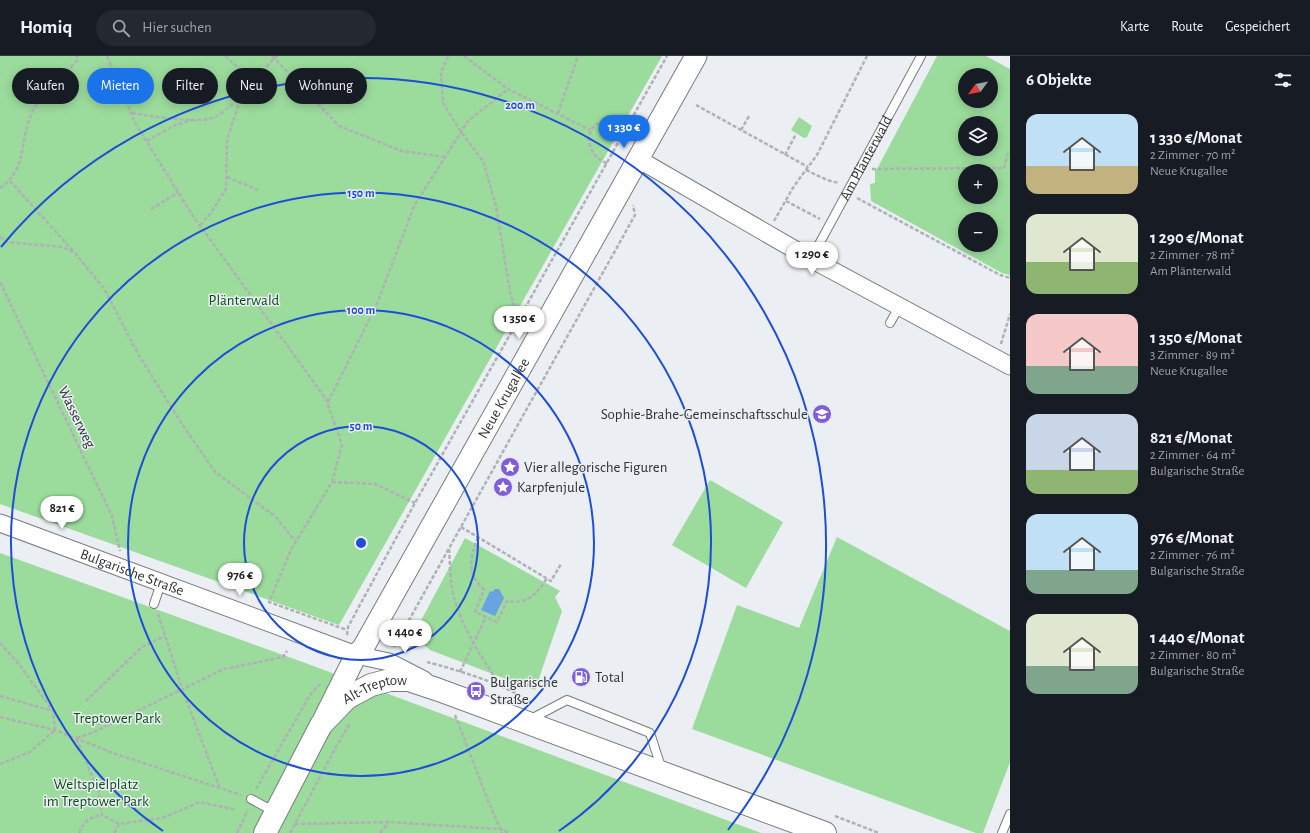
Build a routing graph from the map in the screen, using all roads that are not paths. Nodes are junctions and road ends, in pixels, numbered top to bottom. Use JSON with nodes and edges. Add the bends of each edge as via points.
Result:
{"nodes":[{"id":1,"x":696,"y":56,"type":"edge"},
{"id":2,"x":921,"y":56,"type":"edge"},
{"id":3,"x":638,"y":159,"type":"junction"},
{"id":4,"x":811,"y":259,"type":"junction"},
{"id":5,"x":899,"y":307,"type":"junction"},
{"id":6,"x":890,"y":323,"type":"dead end"},
{"id":7,"x":1003,"y":363,"type":"edge"},
{"id":8,"x":0,"y":523,"type":"edge"},
{"id":9,"x":161,"y":583,"type":"junction"},
{"id":10,"x":154,"y":604,"type":"road end"},
{"id":11,"x":356,"y":655,"type":"junction"},
{"id":12,"x":439,"y":690,"type":"junction"},
{"id":13,"x":533,"y":718,"type":"junction"},
{"id":14,"x":321,"y":725,"type":"junction"},
{"id":15,"x":663,"y":772,"type":"junction"},
{"id":16,"x":251,"y":799,"type":"road end"},
{"id":17,"x":276,"y":812,"type":"junction"},
{"id":18,"x":1010,"y":814,"type":"edge"},
{"id":19,"x":265,"y":833,"type":"edge"},
{"id":20,"x":825,"y":833,"type":"edge"},
{"id":21,"x":1002,"y":833,"type":"edge"}],
"edges":[{"from":1,"to":3,"type":"street","name":"Neue Krugallee"},
{"from":2,"to":4,"type":"lane","name":"Am Plänterwald"},
{"from":3,"to":4,"type":"street"},
{"from":3,"to":11,"type":"street","name":"Neue Krugallee","via":[[424,541],[363,648]]},
{"from":4,"to":5,"type":"street"},
{"from":5,"to":6,"type":"lane"},
{"from":5,"to":7,"type":"street"},
{"from":8,"to":9,"type":"street","name":"Bulgarische Straße"},
{"from":9,"to":10,"type":"lane"},
{"from":9,"to":11,"type":"street","name":"Bulgarische Straße"},
{"from":11,"to":12,"type":"street","name":"Bulgarische Straße","via":[[389,662],[411,672]]},
{"from":11,"to":14,"type":"street","name":"Alt-Treptow"},
{"from":12,"to":13,"type":"main road","name":"Bulgarische Straße","via":[[462,699]]},
{"from":12,"to":14,"type":"main road","name":"Alt-Treptow","via":[[409,680],[376,683],[347,698]]},
{"from":13,"to":15,"type":"main road","name":"Bulgarische Straße"},
{"from":13,"to":15,"type":"lane","via":[[567,700],[650,733]]},
{"from":14,"to":17,"type":"main road","name":"Alt-Treptow"},
{"from":15,"to":20,"type":"main road","name":"Bulgarische Straße"},
{"from":16,"to":17,"type":"lane"},
{"from":17,"to":19,"type":"main road","name":"Alt-Treptow"},
{"from":18,"to":21,"type":"lane"}]}
